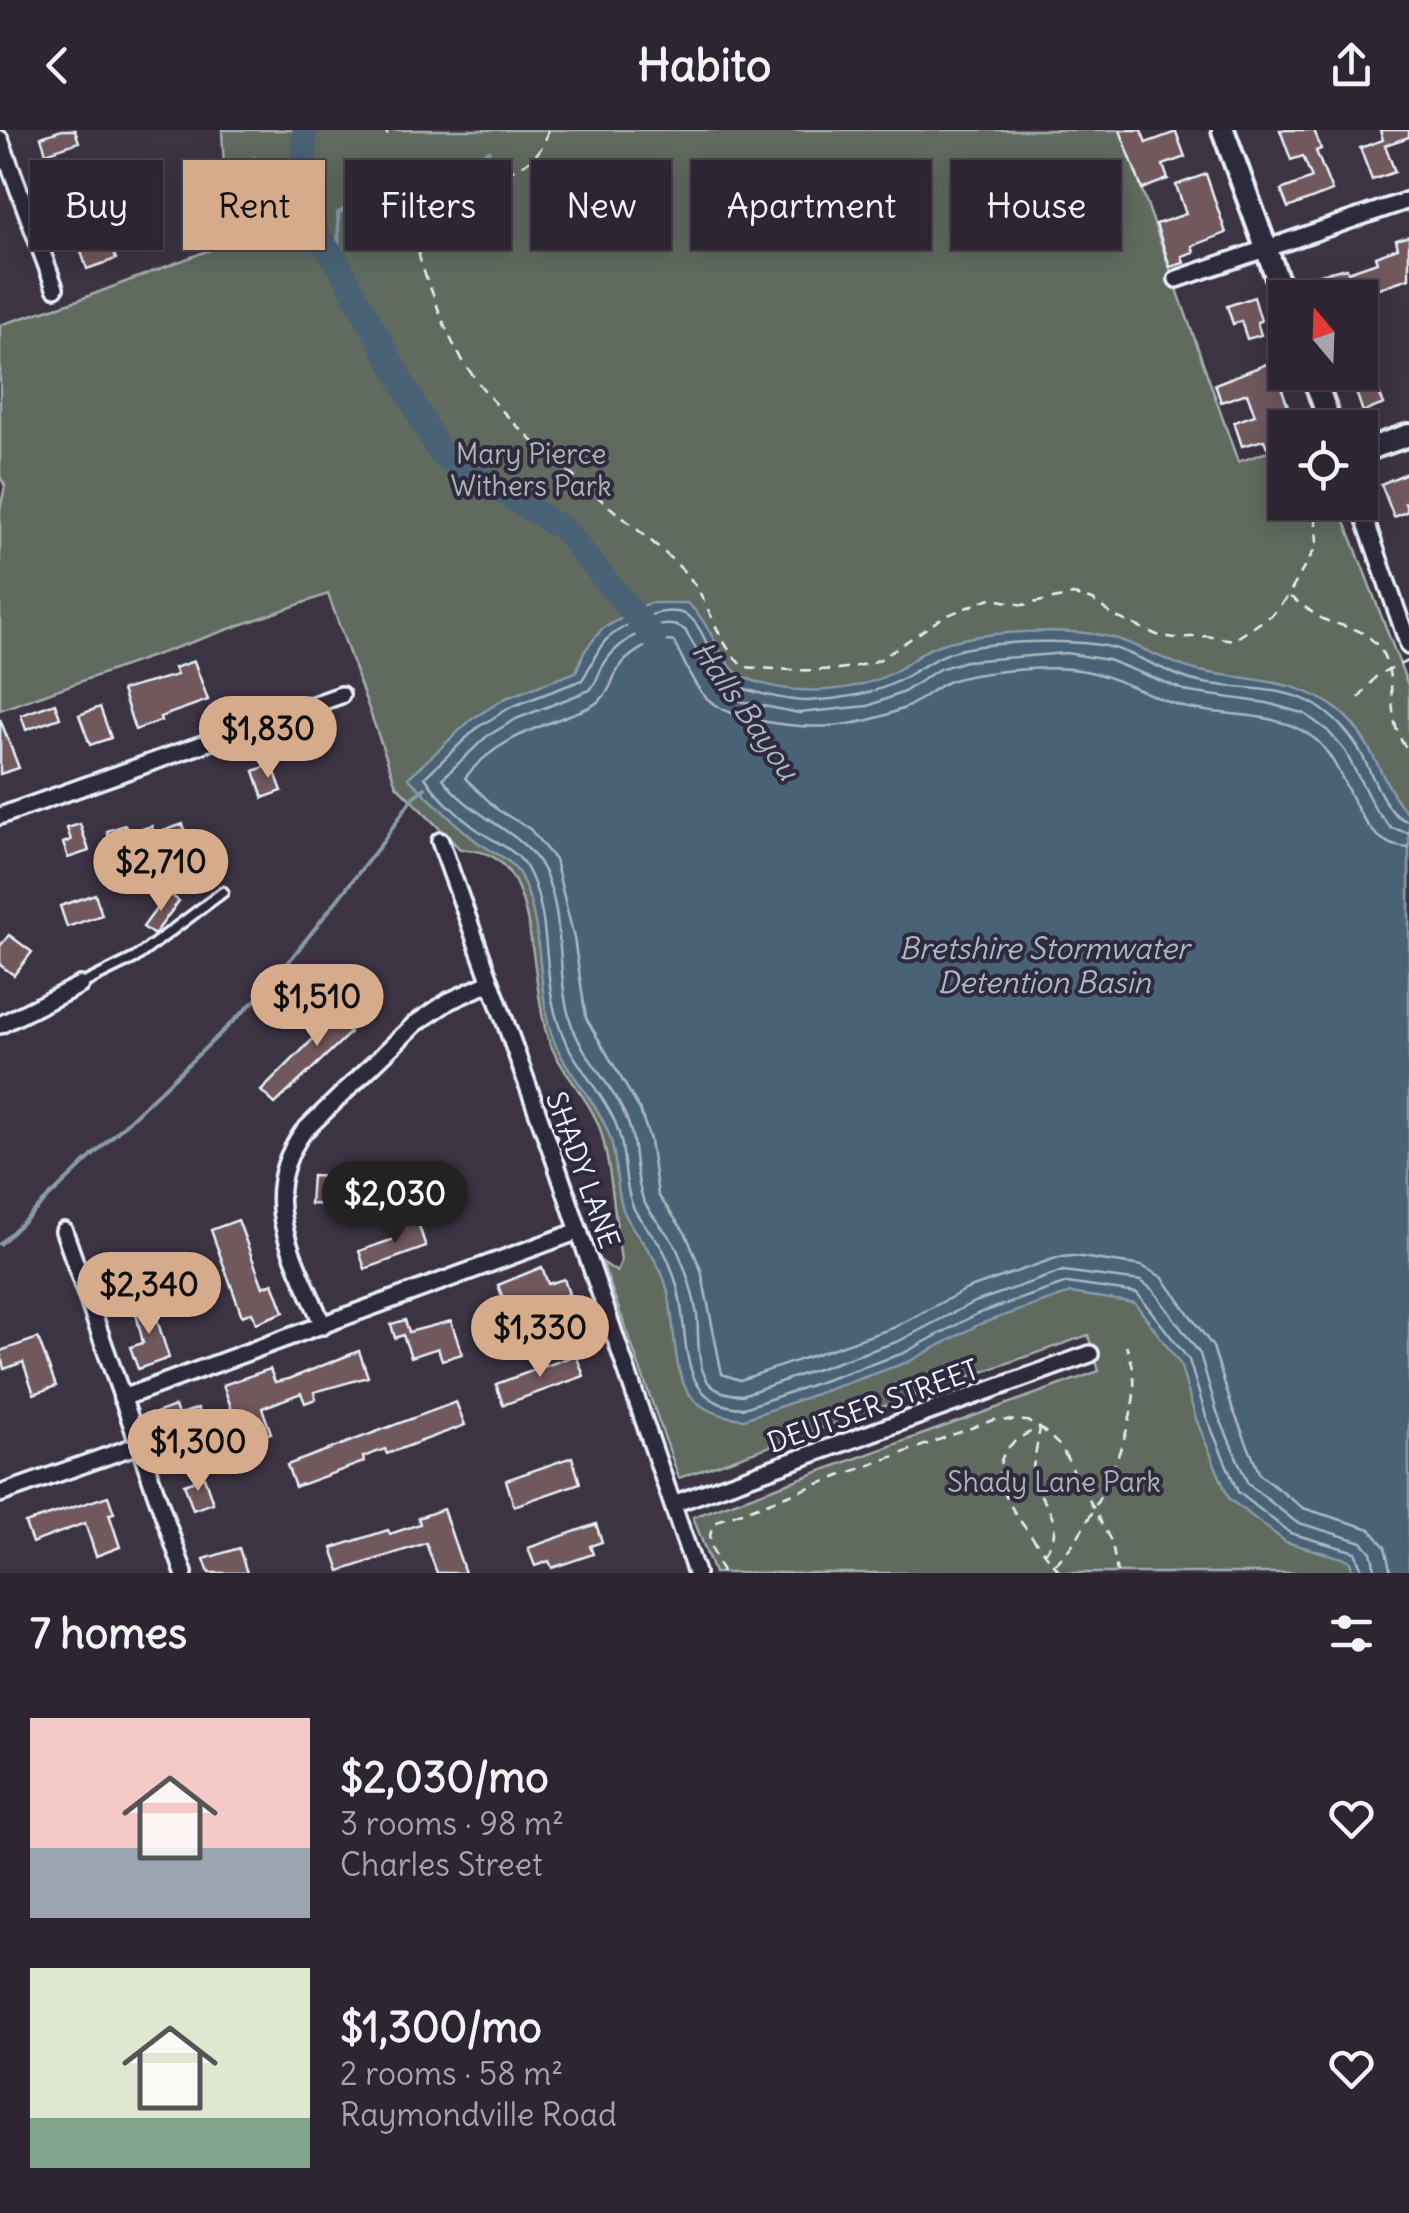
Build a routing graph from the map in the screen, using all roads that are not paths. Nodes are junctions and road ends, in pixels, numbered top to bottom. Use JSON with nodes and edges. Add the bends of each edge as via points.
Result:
{"nodes":[{"id":1,"x":1223,"y":130,"type":"edge"},
{"id":2,"x":0,"y":139,"type":"edge"},
{"id":3,"x":1409,"y":200,"type":"edge"},
{"id":4,"x":1266,"y":249,"type":"junction"},
{"id":5,"x":1177,"y":279,"type":"dead end"},
{"id":6,"x":1278,"y":280,"type":"edge"},
{"id":7,"x":56,"y":288,"type":"dead end"},
{"id":8,"x":1409,"y":434,"type":"edge"},
{"id":9,"x":1378,"y":445,"type":"edge"},
{"id":10,"x":1365,"y":520,"type":"edge"},
{"id":11,"x":1409,"y":646,"type":"edge"},
{"id":12,"x":341,"y":695,"type":"dead end"},
{"id":13,"x":0,"y":816,"type":"edge"},
{"id":14,"x":440,"y":841,"type":"dead end"},
{"id":15,"x":223,"y":892,"type":"dead end"},
{"id":16,"x":489,"y":983,"type":"junction"},
{"id":17,"x":80,"y":986,"type":"joint"},
{"id":18,"x":0,"y":1025,"type":"edge"},
{"id":19,"x":64,"y":1231,"type":"dead end"},
{"id":20,"x":579,"y":1231,"type":"junction"},
{"id":21,"x":323,"y":1326,"type":"junction"},
{"id":22,"x":1090,"y":1354,"type":"dead end"},
{"id":23,"x":122,"y":1398,"type":"junction"},
{"id":24,"x":141,"y":1444,"type":"junction"},
{"id":25,"x":0,"y":1494,"type":"edge"},
{"id":26,"x":673,"y":1504,"type":"junction"},
{"id":27,"x":184,"y":1573,"type":"edge"},
{"id":28,"x":696,"y":1573,"type":"edge"}],
"edges":[{"from":1,"to":4,"type":"street"},
{"from":2,"to":7,"type":"street"},
{"from":3,"to":4,"type":"street"},
{"from":4,"to":5,"type":"street"},
{"from":4,"to":6,"type":"street"},
{"from":8,"to":9,"type":"street"},
{"from":10,"to":11,"type":"street"},
{"from":12,"to":13,"type":"street"},
{"from":14,"to":16,"type":"street","name":"SHADY LANE"},
{"from":15,"to":17,"type":"lane","via":[[134,958]]},
{"from":16,"to":20,"type":"street","name":"SHADY LANE"},
{"from":16,"to":21,"type":"street","via":[[415,1024],[289,1152],[279,1207]]},
{"from":17,"to":18,"type":"street"},
{"from":19,"to":23,"type":"street"},
{"from":20,"to":21,"type":"street"},
{"from":20,"to":26,"type":"street","name":"SHADY LANE"},
{"from":21,"to":23,"type":"street"},
{"from":22,"to":26,"type":"street","name":"DEUTSER STREET"},
{"from":23,"to":24,"type":"street"},
{"from":24,"to":25,"type":"street"},
{"from":24,"to":27,"type":"street"},
{"from":26,"to":28,"type":"street","name":"SHADY LANE"}]}
